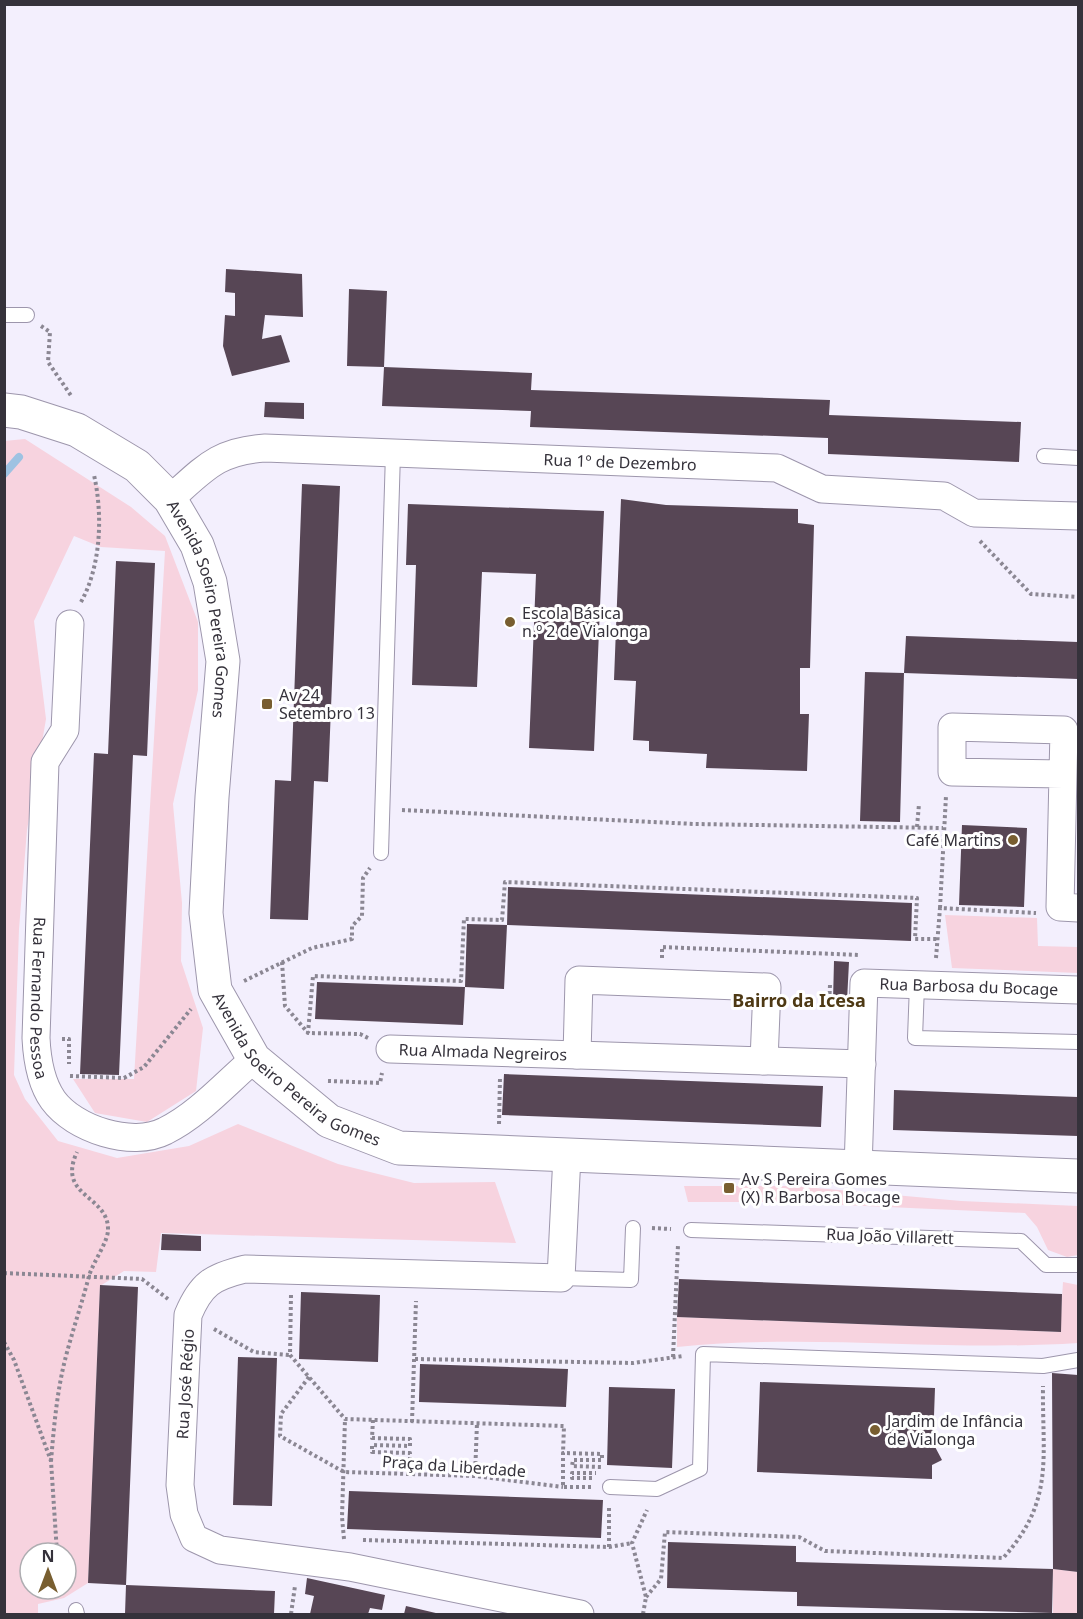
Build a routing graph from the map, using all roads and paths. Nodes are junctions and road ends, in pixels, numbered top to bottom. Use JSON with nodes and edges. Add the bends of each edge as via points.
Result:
{"nodes":[{"id":1,"x":4,"y":315,"type":"edge"},
{"id":2,"x":27,"y":315,"type":"dead end"},
{"id":3,"x":50,"y":332,"type":"dead end"},
{"id":4,"x":74,"y":400,"type":"dead end"},
{"id":5,"x":4,"y":410,"type":"edge"},
{"id":6,"x":393,"y":453,"type":"junction"},
{"id":7,"x":1044,"y":456,"type":"dead end"},
{"id":8,"x":1078,"y":458,"type":"edge"},
{"id":9,"x":93,"y":471,"type":"dead end"},
{"id":10,"x":170,"y":499,"type":"junction"},
{"id":11,"x":1078,"y":516,"type":"edge"},
{"id":12,"x":974,"y":536,"type":"dead end"},
{"id":13,"x":1078,"y":597,"type":"edge"},
{"id":14,"x":70,"y":624,"type":"joint"},
{"id":15,"x":1063,"y":774,"type":"dead end"},
{"id":16,"x":918,"y":804,"type":"dead end"},
{"id":17,"x":944,"y":805,"type":"dead end"},
{"id":18,"x":382,"y":810,"type":"junction"},
{"id":19,"x":917,"y":827,"type":"junction"},
{"id":20,"x":944,"y":828,"type":"junction"},
{"id":21,"x":381,"y":854,"type":"joint"},
{"id":22,"x":940,"y":908,"type":"junction"},
{"id":23,"x":1078,"y":908,"type":"edge"},
{"id":24,"x":1042,"y":913,"type":"dead end"},
{"id":25,"x":939,"y":939,"type":"junction"},
{"id":26,"x":866,"y":956,"type":"dead end"},
{"id":27,"x":926,"y":958,"type":"dead end"},
{"id":28,"x":282,"y":962,"type":"junction"},
{"id":29,"x":661,"y":983,"type":"junction"},
{"id":30,"x":917,"y":985,"type":"junction"},
{"id":31,"x":215,"y":990,"type":"junction"},
{"id":32,"x":1078,"y":990,"type":"edge"},
{"id":33,"x":308,"y":1033,"type":"junction"},
{"id":34,"x":36,"y":1038,"type":"junction"},
{"id":35,"x":1078,"y":1042,"type":"edge"},
{"id":36,"x":390,"y":1049,"type":"junction"},
{"id":37,"x":500,"y":1053,"type":"junction"},
{"id":38,"x":577,"y":1055,"type":"junction"},
{"id":39,"x":254,"y":1059,"type":"junction"},
{"id":40,"x":764,"y":1061,"type":"junction"},
{"id":41,"x":861,"y":1064,"type":"junction"},
{"id":42,"x":307,"y":1103,"type":"junction"},
{"id":43,"x":499,"y":1128,"type":"dead end"},
{"id":44,"x":88,"y":1129,"type":"junction"},
{"id":45,"x":567,"y":1155,"type":"junction"},
{"id":46,"x":858,"y":1169,"type":"junction"},
{"id":47,"x":1078,"y":1176,"type":"edge"},
{"id":48,"x":633,"y":1228,"type":"joint"},
{"id":49,"x":685,"y":1230,"type":"junction"},
{"id":50,"x":1078,"y":1265,"type":"edge"},
{"id":51,"x":291,"y":1270,"type":"junction"},
{"id":52,"x":4,"y":1273,"type":"edge"},
{"id":53,"x":417,"y":1274,"type":"junction"},
{"id":54,"x":89,"y":1276,"type":"junction"},
{"id":55,"x":561,"y":1278,"type":"junction"},
{"id":56,"x":188,"y":1316,"type":"junction"},
{"id":57,"x":4,"y":1342,"type":"edge"},
{"id":58,"x":703,"y":1354,"type":"junction"},
{"id":59,"x":290,"y":1355,"type":"junction"},
{"id":60,"x":674,"y":1357,"type":"junction"},
{"id":61,"x":415,"y":1359,"type":"junction"},
{"id":62,"x":1078,"y":1360,"type":"edge"},
{"id":63,"x":1043,"y":1366,"type":"junction"},
{"id":64,"x":309,"y":1377,"type":"junction"},
{"id":65,"x":345,"y":1419,"type":"junction"},
{"id":66,"x":373,"y":1420,"type":"junction"},
{"id":67,"x":412,"y":1422,"type":"junction"},
{"id":68,"x":477,"y":1423,"type":"junction"},
{"id":69,"x":563,"y":1453,"type":"junction"},
{"id":70,"x":51,"y":1461,"type":"junction"},
{"id":71,"x":344,"y":1472,"type":"junction"},
{"id":72,"x":410,"y":1474,"type":"junction"},
{"id":73,"x":475,"y":1476,"type":"junction"},
{"id":74,"x":563,"y":1487,"type":"junction"},
{"id":75,"x":584,"y":1487,"type":"dead end"},
{"id":76,"x":610,"y":1487,"type":"junction"},
{"id":77,"x":657,"y":1489,"type":"junction"},
{"id":78,"x":56,"y":1541,"type":"edge"},
{"id":79,"x":632,"y":1543,"type":"junction"},
{"id":80,"x":609,"y":1547,"type":"junction"},
{"id":81,"x":646,"y":1597,"type":"junction"},
{"id":82,"x":580,"y":1614,"type":"edge"},
{"id":83,"x":643,"y":1614,"type":"edge"}],
"edges":[{"from":1,"to":2,"type":"lane"},
{"from":3,"to":4,"type":"path","via":[[48,362]]},
{"from":5,"to":10,"type":"street","name":"Avenida Soeiro Pereira Gomes","via":[[21,411],[77,430],[137,466]]},
{"from":6,"to":10,"type":"street","name":"Rua 1º de Dezembro","via":[[238,450],[212,462]]},
{"from":6,"to":11,"type":"street","name":"Rua 1º de Dezembro","via":[[777,468],[822,489],[944,496],[974,513]]},
{"from":6,"to":18,"type":"lane"},
{"from":7,"to":8,"type":"lane"},
{"from":9,"to":14,"type":"path","via":[[99,525],[90,586]]},
{"from":10,"to":31,"type":"street","name":"Avenida Soeiro Pereira Gomes","via":[[197,545],[210,582],[223,661],[206,913]]},
{"from":12,"to":13,"type":"path","via":[[1031,594]]},
{"from":14,"to":34,"type":"street","name":"Rua Fernando Pessoa","via":[[65,730],[45,762]]},
{"from":15,"to":23,"type":"street","via":[[1060,907]]},
{"from":16,"to":19,"type":"path"},
{"from":17,"to":20,"type":"path"},
{"from":18,"to":19,"type":"path","via":[[695,824]]},
{"from":18,"to":21,"type":"lane"},
{"from":19,"to":20,"type":"path"},
{"from":20,"to":22,"type":"path"},
{"from":21,"to":28,"type":"path","via":[[363,878],[362,916],[352,926],[351,939],[312,948]]},
{"from":22,"to":24,"type":"path"},
{"from":22,"to":25,"type":"path"},
{"from":25,"to":27,"type":"path","via":[[938,958]]},
{"from":25,"to":33,"type":"path","via":[[915,939],[917,898],[505,882],[502,920],[464,919],[461,981],[313,976]]},
{"from":26,"to":29,"type":"path","via":[[662,947]]},
{"from":28,"to":31,"type":"path","via":[[242,982]]},
{"from":28,"to":33,"type":"path","via":[[285,1006]]},
{"from":29,"to":38,"type":"street","name":"Rua Almada Negreiros","via":[[579,980]]},
{"from":29,"to":40,"type":"street","name":"Rua Almada Negreiros","via":[[767,987]]},
{"from":30,"to":32,"type":"street","name":"Rua Barbosa du Bocage"},
{"from":30,"to":35,"type":"lane","via":[[915,1038]]},
{"from":30,"to":41,"type":"street","name":"Rua Barbosa du Bocage","via":[[864,983]]},
{"from":31,"to":34,"type":"path","via":[[197,1002],[144,1067],[124,1078],[69,1076],[69,1039]]},
{"from":31,"to":39,"type":"street","name":"Avenida Soeiro Pereira Gomes"},
{"from":33,"to":36,"type":"path","via":[[360,1034]]},
{"from":34,"to":44,"type":"street","name":"Rua Fernando Pessoa","via":[[38,1064],[53,1100]]},
{"from":36,"to":37,"type":"street","name":"Rua Almada Negreiros"},
{"from":36,"to":42,"type":"path","via":[[380,1083],[328,1081]]},
{"from":37,"to":38,"type":"street","name":"Rua Almada Negreiros"},
{"from":37,"to":43,"type":"path"},
{"from":38,"to":40,"type":"street","name":"Rua Almada Negreiros"},
{"from":39,"to":42,"type":"street","name":"Avenida Soeiro Pereira Gomes"},
{"from":39,"to":44,"type":"street","name":"Rua Fernando Pessoa","via":[[164,1132],[133,1138]]},
{"from":40,"to":41,"type":"street","name":"Rua Almada Negreiros"},
{"from":41,"to":46,"type":"street","name":"Rua Barbosa du Bocage"},
{"from":42,"to":45,"type":"street","name":"Avenida Soeiro Pereira Gomes","via":[[329,1121],[399,1148]]},
{"from":44,"to":54,"type":"path","via":[[71,1173],[108,1227]]},
{"from":45,"to":46,"type":"street","name":"Avenida Soeiro Pereira Gomes"},
{"from":45,"to":55,"type":"street"},
{"from":46,"to":47,"type":"street","name":"Avenida Soeiro Pereira Gomes"},
{"from":48,"to":49,"type":"path"},
{"from":48,"to":55,"type":"lane","via":[[632,1280]]},
{"from":49,"to":50,"type":"lane","name":"Rua João Villarett","via":[[1022,1241],[1046,1265]]},
{"from":49,"to":60,"type":"path"},
{"from":51,"to":53,"type":"street","name":"Rua José Régio"},
{"from":51,"to":56,"type":"street","name":"Rua José Régio","via":[[245,1269],[223,1274],[207,1283],[195,1297]]},
{"from":51,"to":59,"type":"path"},
{"from":52,"to":54,"type":"path"},
{"from":53,"to":55,"type":"street","name":"Rua José Régio"},
{"from":53,"to":61,"type":"path"},
{"from":54,"to":56,"type":"path","via":[[142,1279]]},
{"from":54,"to":70,"type":"path","via":[[66,1355]]},
{"from":56,"to":59,"type":"path","via":[[254,1352]]},
{"from":56,"to":82,"type":"street","name":"Rua José Régio","via":[[180,1485],[184,1514],[194,1538],[220,1550],[350,1566]]},
{"from":57,"to":70,"type":"path"},
{"from":58,"to":60,"type":"path"},
{"from":58,"to":63,"type":"lane"},
{"from":58,"to":77,"type":"lane","via":[[700,1468]]},
{"from":59,"to":64,"type":"path"},
{"from":60,"to":61,"type":"path","via":[[633,1363]]},
{"from":61,"to":67,"type":"path"},
{"from":62,"to":63,"type":"lane"},
{"from":63,"to":81,"type":"path","via":[[1041,1492],[1032,1521],[1003,1558],[825,1551],[799,1537],[665,1532],[661,1579]]},
{"from":64,"to":65,"type":"path"},
{"from":64,"to":71,"type":"path","name":"Praça da Liberdade","via":[[281,1414],[280,1436]]},
{"from":65,"to":66,"type":"path"},
{"from":65,"to":71,"type":"path"},
{"from":66,"to":67,"type":"path"},
{"from":66,"to":72,"type":"path","via":[[372,1438],[410,1439],[410,1446],[372,1445],[372,1452],[410,1453]]},
{"from":67,"to":68,"type":"path"},
{"from":68,"to":69,"type":"path","via":[[564,1426]]},
{"from":68,"to":73,"type":"path"},
{"from":69,"to":74,"type":"path"},
{"from":69,"to":76,"type":"path","via":[[602,1454],[602,1460],[573,1460],[572,1466],[601,1467],[601,1473],[572,1473],[572,1478],[610,1479]]},
{"from":70,"to":78,"type":"path"},
{"from":71,"to":72,"type":"path","name":"Praça da Liberdade"},
{"from":71,"to":80,"type":"path","via":[[344,1539]]},
{"from":72,"to":73,"type":"path","name":"Praça da Liberdade"},
{"from":73,"to":74,"type":"path","name":"Praça da Liberdade"},
{"from":74,"to":75,"type":"path","name":"Praça da Liberdade"},
{"from":76,"to":77,"type":"lane"},
{"from":76,"to":80,"type":"path"},
{"from":77,"to":79,"type":"path"},
{"from":79,"to":80,"type":"path"},
{"from":79,"to":81,"type":"path"},
{"from":81,"to":83,"type":"path"}]}
